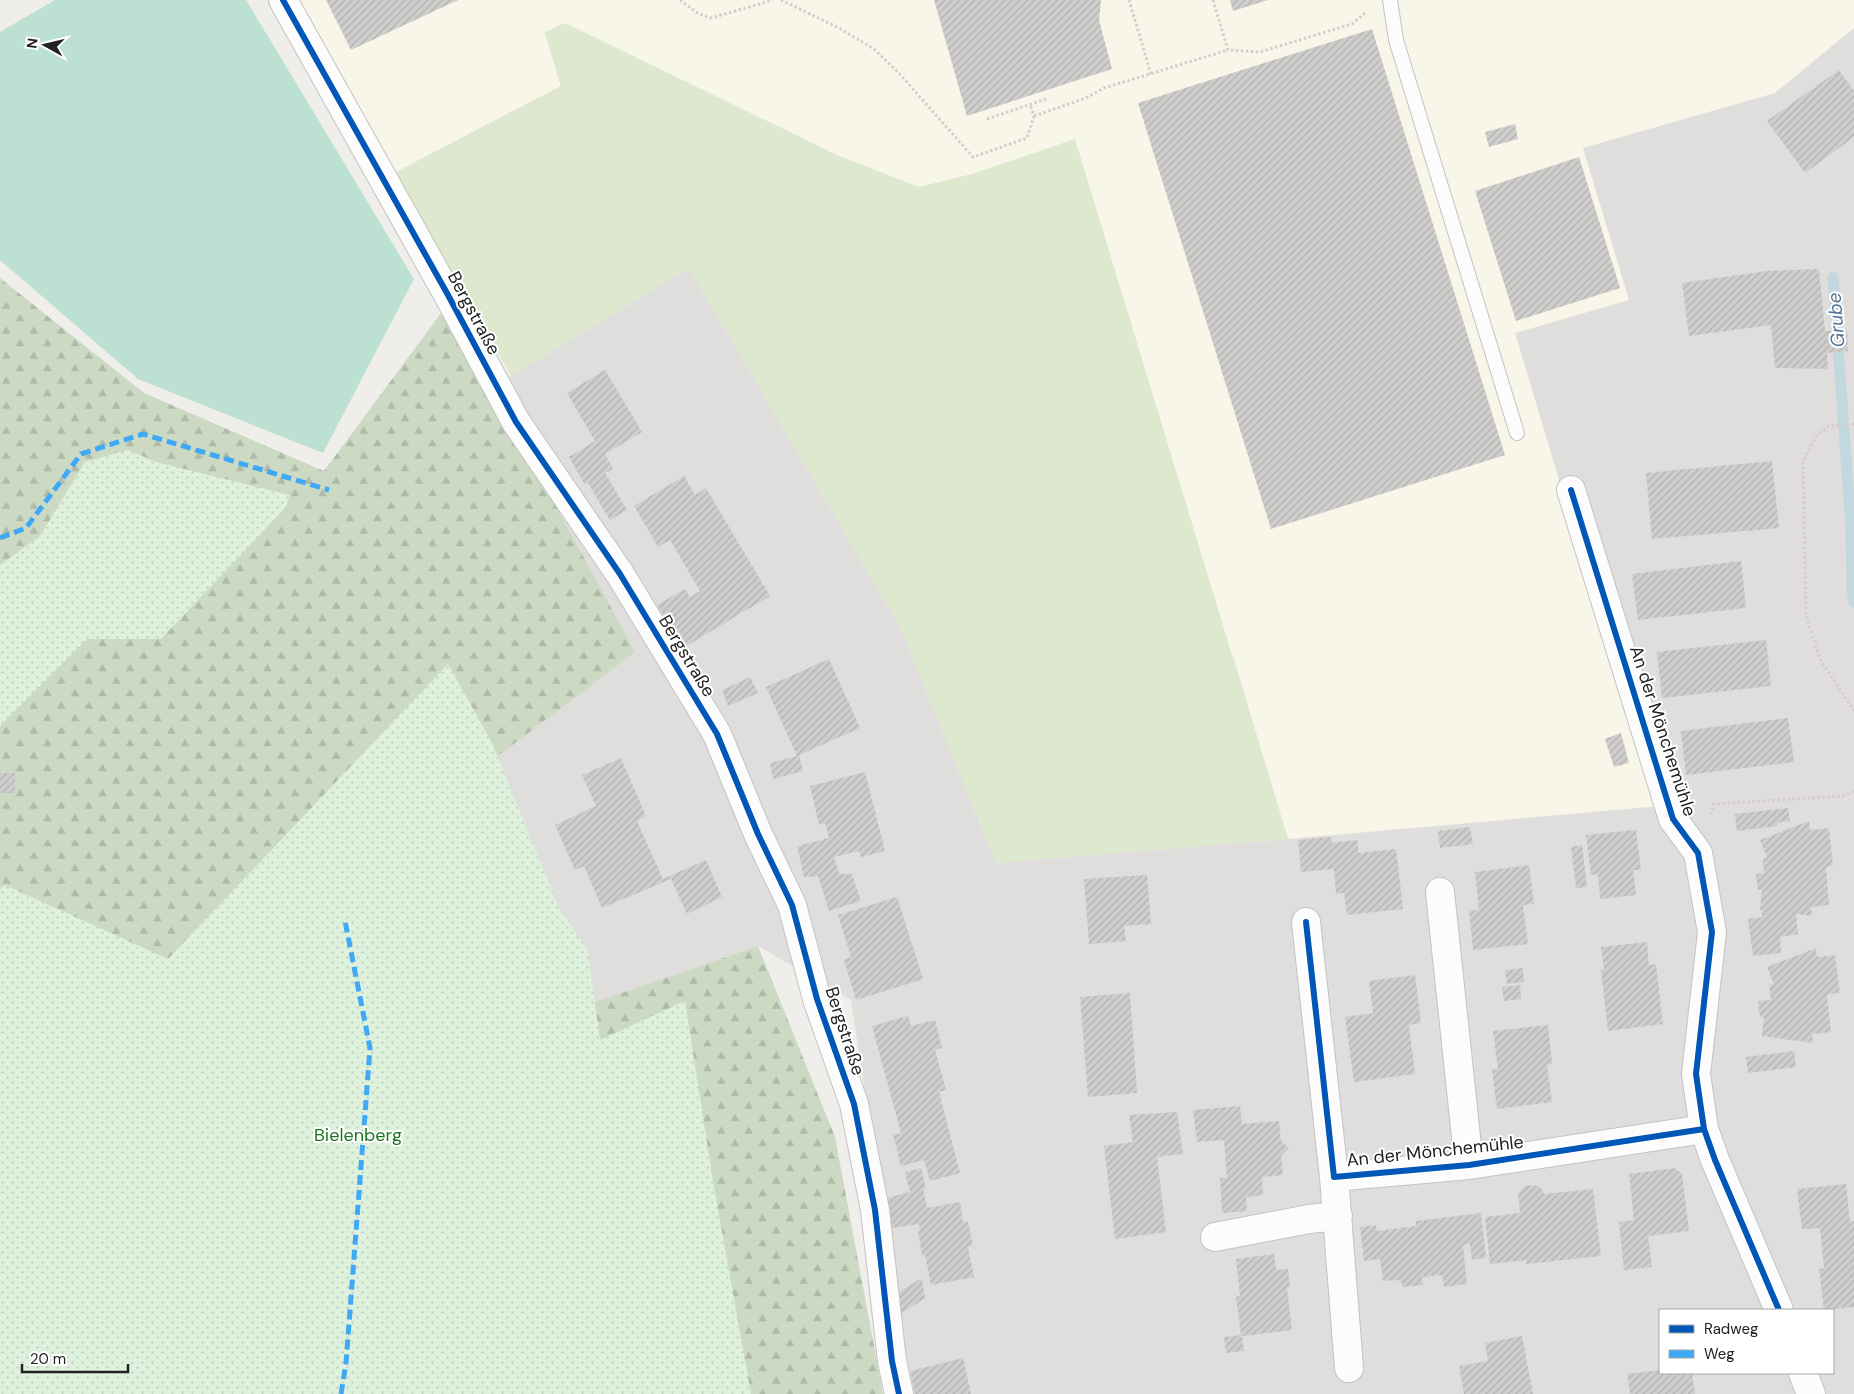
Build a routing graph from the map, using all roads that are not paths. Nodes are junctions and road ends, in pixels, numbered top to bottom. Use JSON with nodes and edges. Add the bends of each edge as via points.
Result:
{"nodes":[{"id":1,"x":283,"y":0,"type":"edge"},
{"id":2,"x":1390,"y":0,"type":"edge"},
{"id":3,"x":1517,"y":433,"type":"dead end"},
{"id":4,"x":1571,"y":490,"type":"dead end"},
{"id":5,"x":1440,"y":892,"type":"dead end"},
{"id":6,"x":1306,"y":922,"type":"dead end"},
{"id":7,"x":1704,"y":1129,"type":"junction"},
{"id":8,"x":1469,"y":1165,"type":"junction"},
{"id":9,"x":1334,"y":1177,"type":"junction"},
{"id":10,"x":1338,"y":1216,"type":"junction"},
{"id":11,"x":1215,"y":1237,"type":"dead end"},
{"id":12,"x":1780,"y":1309,"type":"edge"},
{"id":13,"x":1349,"y":1368,"type":"dead end"},
{"id":14,"x":1803,"y":1374,"type":"edge"},
{"id":15,"x":899,"y":1394,"type":"edge"},
{"id":16,"x":1811,"y":1394,"type":"edge"}],
"edges":[{"from":1,"to":15,"type":"street","name":"Bergstraße","via":[[516,422],[620,574],[717,734],[758,834],[792,905],[817,999],[854,1104],[875,1210],[892,1361]]},
{"from":2,"to":3,"type":"lane","via":[[1396,40]]},
{"from":4,"to":7,"type":"street","name":"An der Mönchemühle","via":[[1673,819],[1698,854],[1712,932],[1696,1074]]},
{"from":5,"to":8,"type":"street","name":"An der Mönchemühle"},
{"from":6,"to":9,"type":"street","name":"An der Mönchemühle"},
{"from":7,"to":8,"type":"street","name":"An der Mönchemühle"},
{"from":7,"to":12,"type":"street","name":"An der Mönchemühle"},
{"from":8,"to":9,"type":"street","name":"An der Mönchemühle"},
{"from":9,"to":10,"type":"street","name":"An der Mönchemühle"},
{"from":10,"to":11,"type":"street"},
{"from":10,"to":13,"type":"street","name":"An der Mönchemühle"},
{"from":14,"to":16,"type":"street"}]}
